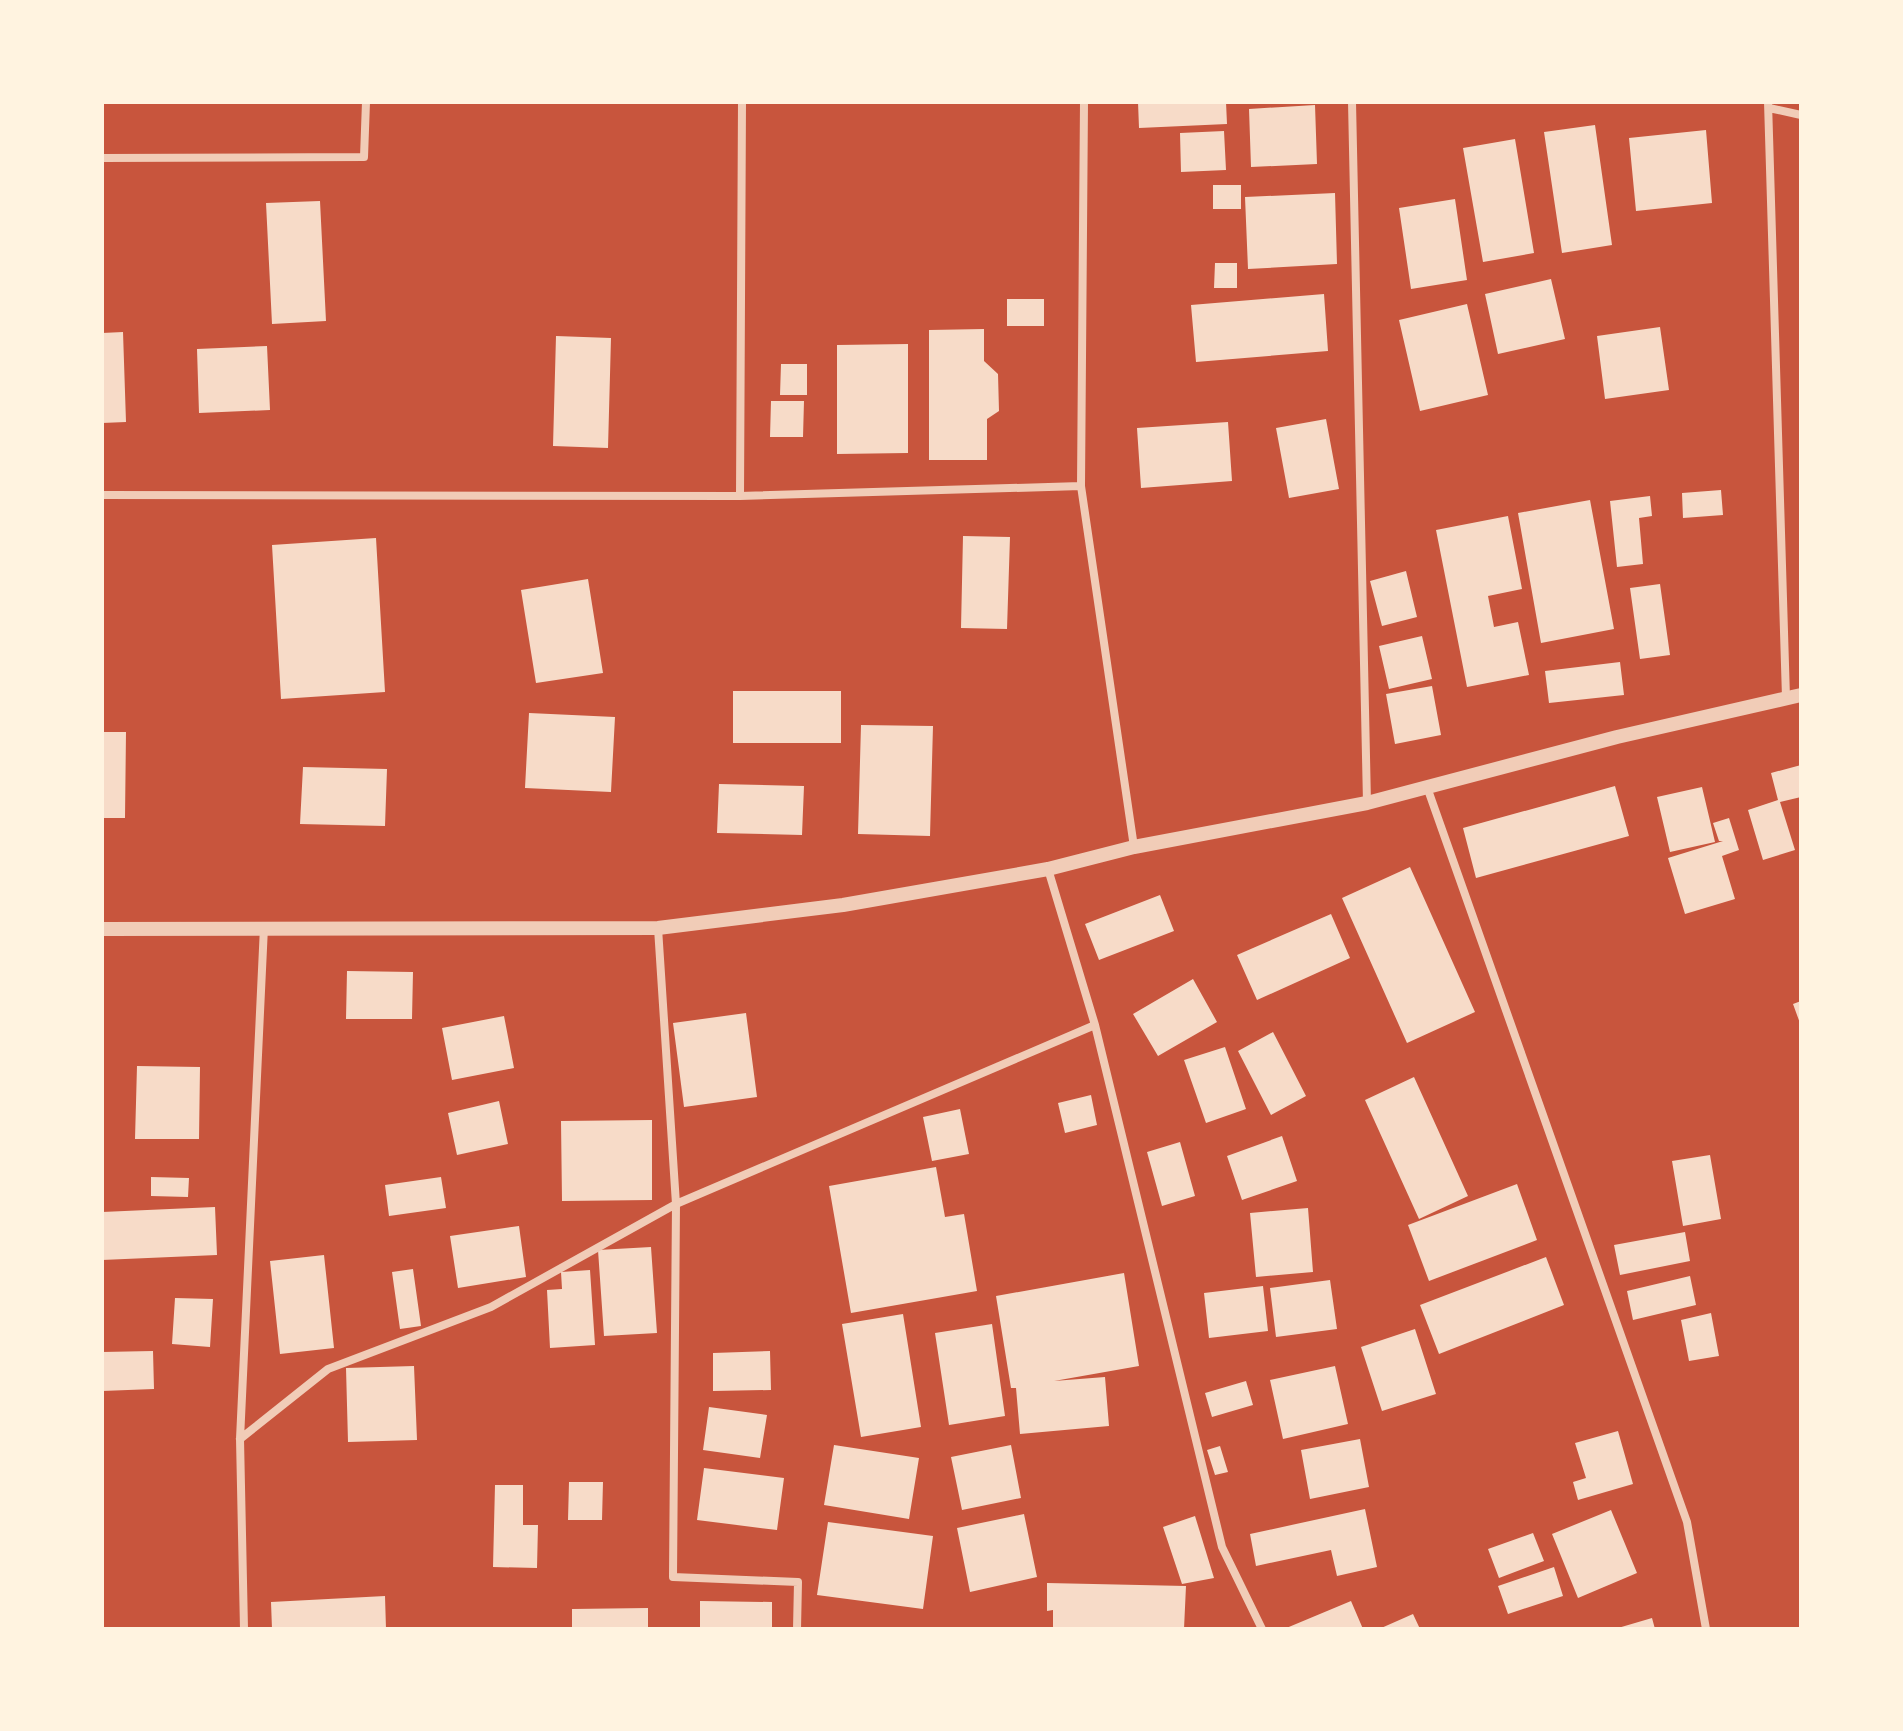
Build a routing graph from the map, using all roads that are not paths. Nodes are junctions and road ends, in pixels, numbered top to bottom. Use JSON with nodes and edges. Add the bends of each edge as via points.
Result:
{"nodes":[{"id":1,"x":366,"y":102,"type":"edge"},
{"id":2,"x":742,"y":102,"type":"edge"},
{"id":3,"x":1084,"y":102,"type":"edge"},
{"id":4,"x":1352,"y":102,"type":"edge"},
{"id":5,"x":1769,"y":105,"type":"edge"},
{"id":6,"x":1801,"y":115,"type":"edge"},
{"id":7,"x":102,"y":158,"type":"edge"},
{"id":8,"x":1081,"y":486,"type":"junction"},
{"id":9,"x":102,"y":495,"type":"edge"},
{"id":10,"x":740,"y":496,"type":"junction"},
{"id":11,"x":1801,"y":695,"type":"edge"},
{"id":12,"x":1786,"y":698,"type":"junction"},
{"id":13,"x":1427,"y":787,"type":"junction"},
{"id":14,"x":1367,"y":803,"type":"junction"},
{"id":15,"x":1134,"y":847,"type":"junction"},
{"id":16,"x":1048,"y":869,"type":"junction"},
{"id":17,"x":264,"y":927,"type":"junction"},
{"id":18,"x":658,"y":928,"type":"junction"},
{"id":19,"x":102,"y":929,"type":"edge"},
{"id":20,"x":1095,"y":1025,"type":"junction"},
{"id":21,"x":676,"y":1204,"type":"junction"},
{"id":22,"x":240,"y":1439,"type":"junction"},
{"id":23,"x":244,"y":1629,"type":"edge"},
{"id":24,"x":797,"y":1629,"type":"edge"},
{"id":25,"x":1262,"y":1629,"type":"edge"},
{"id":26,"x":1706,"y":1629,"type":"edge"}],
"edges":[{"from":1,"to":7,"type":"street","via":[[364,157]]},
{"from":2,"to":10,"type":"street"},
{"from":3,"to":8,"type":"street"},
{"from":4,"to":14,"type":"street"},
{"from":5,"to":6,"type":"street"},
{"from":5,"to":12,"type":"street"},
{"from":8,"to":10,"type":"street"},
{"from":8,"to":15,"type":"street"},
{"from":9,"to":10,"type":"street"},
{"from":11,"to":12,"type":"street"},
{"from":12,"to":13,"type":"street"},
{"from":13,"to":14,"type":"street"},
{"from":13,"to":26,"type":"street","via":[[1687,1522]]},
{"from":14,"to":15,"type":"street"},
{"from":15,"to":16,"type":"street"},
{"from":16,"to":18,"type":"street","via":[[843,905]]},
{"from":16,"to":20,"type":"street"},
{"from":17,"to":18,"type":"street"},
{"from":17,"to":19,"type":"street"},
{"from":17,"to":22,"type":"street"},
{"from":18,"to":21,"type":"street"},
{"from":20,"to":21,"type":"street"},
{"from":20,"to":25,"type":"street","via":[[1222,1547]]},
{"from":21,"to":22,"type":"street","via":[[491,1307],[328,1369]]},
{"from":21,"to":24,"type":"street","via":[[673,1577],[798,1582]]},
{"from":22,"to":23,"type":"street"}]}
